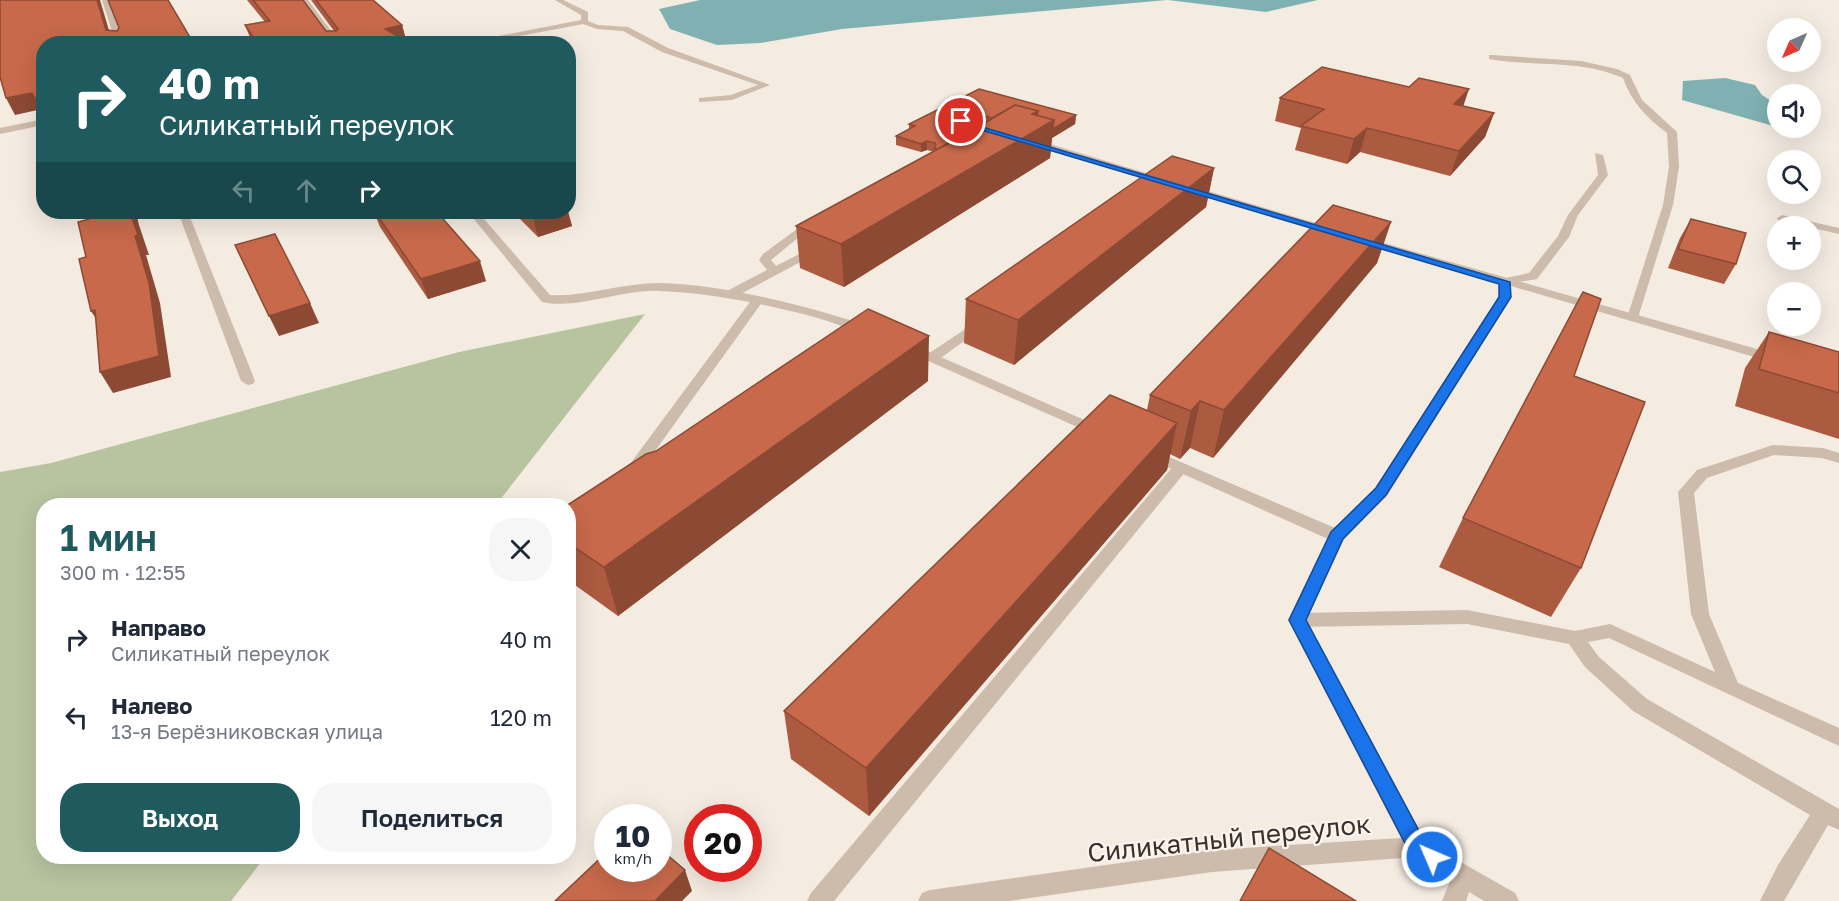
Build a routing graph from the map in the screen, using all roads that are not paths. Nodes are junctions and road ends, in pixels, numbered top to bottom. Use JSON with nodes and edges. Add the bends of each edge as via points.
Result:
{"nodes":[{"id":1,"x":105,"y":0,"type":"edge"},
{"id":2,"x":304,"y":0,"type":"edge"},
{"id":3,"x":558,"y":0,"type":"edge"},
{"id":4,"x":584,"y":22,"type":"junction"},
{"id":5,"x":117,"y":36,"type":"edge"},
{"id":6,"x":331,"y":36,"type":"edge"},
{"id":7,"x":506,"y":36,"type":"edge"},
{"id":8,"x":1492,"y":57,"type":"dead end"},
{"id":9,"x":702,"y":100,"type":"dead end"},
{"id":10,"x":36,"y":124,"type":"edge"},
{"id":11,"x":0,"y":131,"type":"edge"},
{"id":12,"x":1023,"y":140,"type":"edge"},
{"id":13,"x":1598,"y":155,"type":"dead end"},
{"id":14,"x":818,"y":217,"type":"edge"},
{"id":15,"x":186,"y":219,"type":"edge"},
{"id":16,"x":479,"y":219,"type":"edge"},
{"id":17,"x":1821,"y":227,"type":"edge"},
{"id":18,"x":1839,"y":231,"type":"edge"},
{"id":19,"x":831,"y":241,"type":"edge"},
{"id":20,"x":775,"y":272,"type":"junction"},
{"id":21,"x":1505,"y":282,"type":"junction"},
{"id":22,"x":729,"y":295,"type":"junction"},
{"id":23,"x":757,"y":301,"type":"junction"},
{"id":24,"x":991,"y":315,"type":"edge"},
{"id":25,"x":1633,"y":318,"type":"junction"},
{"id":26,"x":877,"y":339,"type":"edge"},
{"id":27,"x":902,"y":345,"type":"edge"},
{"id":28,"x":933,"y":357,"type":"junction"},
{"id":29,"x":1782,"y":361,"type":"edge"},
{"id":30,"x":248,"y":381,"type":"dead end"},
{"id":31,"x":1106,"y":434,"type":"edge"},
{"id":32,"x":1139,"y":449,"type":"edge"},
{"id":33,"x":1839,"y":458,"type":"edge"},
{"id":34,"x":1181,"y":467,"type":"junction"},
{"id":35,"x":624,"y":484,"type":"edge"},
{"id":36,"x":1337,"y":536,"type":"junction"},
{"id":37,"x":1298,"y":620,"type":"junction"},
{"id":38,"x":1575,"y":638,"type":"junction"},
{"id":39,"x":1731,"y":688,"type":"junction"},
{"id":40,"x":1839,"y":737,"type":"edge"},
{"id":41,"x":1832,"y":816,"type":"edge"},
{"id":42,"x":1417,"y":847,"type":"junction"},
{"id":43,"x":1463,"y":877,"type":"junction"},
{"id":44,"x":819,"y":901,"type":"edge"},
{"id":45,"x":930,"y":901,"type":"edge"},
{"id":46,"x":1454,"y":901,"type":"edge"},
{"id":47,"x":1507,"y":901,"type":"edge"},
{"id":48,"x":1772,"y":901,"type":"edge"}],
"edges":[{"from":1,"to":5,"type":"street"},
{"from":2,"to":6,"type":"street"},
{"from":3,"to":4,"type":"street","via":[[585,14]]},
{"from":4,"to":7,"type":"street"},
{"from":4,"to":9,"type":"street","via":[[624,29],[666,50],[766,85],[732,97]]},
{"from":8,"to":25,"type":"street","via":[[1617,71],[1627,77],[1632,95],[1652,118],[1672,132],[1674,166],[1668,205]]},
{"from":10,"to":11,"type":"street"},
{"from":12,"to":21,"type":"street","via":[[1322,234]]},
{"from":13,"to":21,"type":"street","via":[[1603,175],[1573,215],[1563,237],[1533,276]]},
{"from":14,"to":20,"type":"street","via":[[766,256],[767,264]]},
{"from":15,"to":30,"type":"street"},
{"from":16,"to":22,"type":"street","via":[[543,296],[551,300],[659,287]]},
{"from":17,"to":18,"type":"street"},
{"from":19,"to":20,"type":"street"},
{"from":20,"to":22,"type":"street"},
{"from":21,"to":25,"type":"street"},
{"from":21,"to":36,"type":"street","via":[[1505,297],[1381,492]]},
{"from":22,"to":23,"type":"street"},
{"from":23,"to":26,"type":"street","via":[[848,322]]},
{"from":23,"to":35,"type":"street"},
{"from":24,"to":28,"type":"street"},
{"from":25,"to":29,"type":"street"},
{"from":27,"to":28,"type":"street"},
{"from":28,"to":31,"type":"street"},
{"from":32,"to":34,"type":"street"},
{"from":33,"to":39,"type":"street","via":[[1773,450],[1702,474],[1686,492],[1700,614]]},
{"from":34,"to":36,"type":"street"},
{"from":34,"to":44,"type":"street"},
{"from":36,"to":37,"type":"street"},
{"from":37,"to":38,"type":"street","via":[[1467,617]]},
{"from":37,"to":42,"type":"street","name":"Силикатный переулок"},
{"from":38,"to":39,"type":"street","via":[[1610,631]]},
{"from":38,"to":41,"type":"street","via":[[1592,662],[1640,705]]},
{"from":39,"to":40,"type":"street"},
{"from":41,"to":48,"type":"street","via":[[1786,873]]},
{"from":42,"to":43,"type":"street"},
{"from":42,"to":45,"type":"street","name":"Силикатный переулок","via":[[1212,861]]},
{"from":43,"to":46,"type":"street"},
{"from":43,"to":47,"type":"street"}]}
